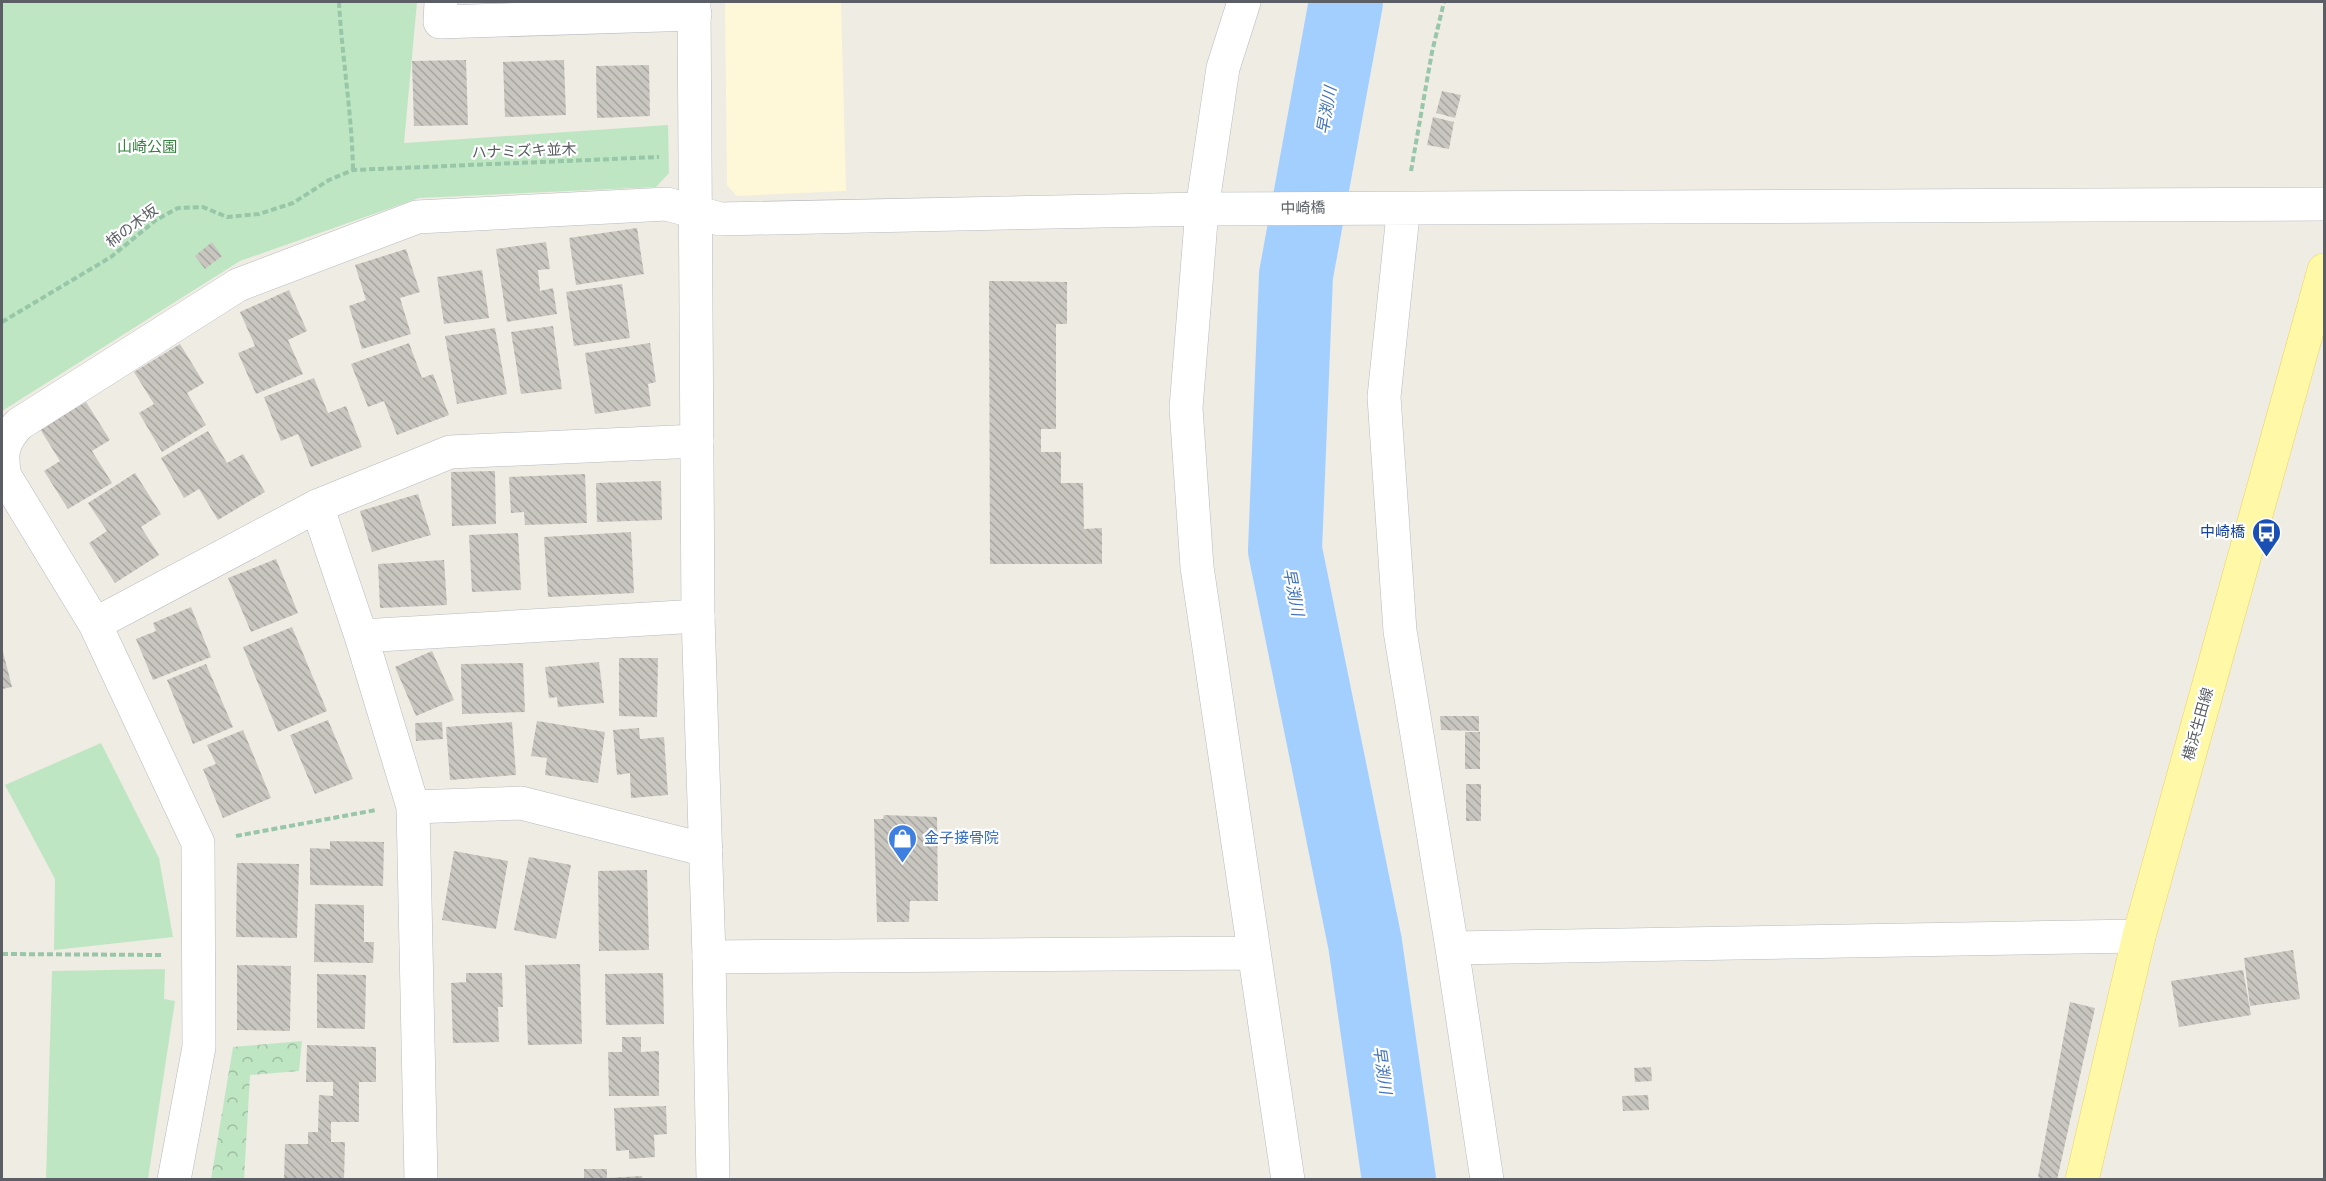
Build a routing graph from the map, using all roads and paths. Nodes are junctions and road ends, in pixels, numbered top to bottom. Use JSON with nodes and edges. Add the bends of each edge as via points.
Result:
{"nodes":[{"id":1,"x":339,"y":2,"type":"edge"},
{"id":2,"x":441,"y":2,"type":"edge"},
{"id":3,"x":1244,"y":2,"type":"edge"},
{"id":4,"x":1444,"y":2,"type":"edge"},
{"id":5,"x":695,"y":8,"type":"edge"},
{"id":6,"x":696,"y":156,"type":"junction"},
{"id":7,"x":353,"y":170,"type":"junction"},
{"id":8,"x":1411,"y":175,"type":"dead end"},
{"id":9,"x":2325,"y":204,"type":"edge"},
{"id":10,"x":1202,"y":209,"type":"junction"},
{"id":11,"x":696,"y":213,"type":"junction"},
{"id":12,"x":1403,"y":216,"type":"junction"},
{"id":13,"x":2325,"y":270,"type":"edge"},
{"id":14,"x":2,"y":322,"type":"edge"},
{"id":15,"x":697,"y":441,"type":"junction"},
{"id":16,"x":317,"y":506,"type":"junction"},
{"id":17,"x":698,"y":616,"type":"junction"},
{"id":18,"x":96,"y":624,"type":"junction"},
{"id":19,"x":361,"y":636,"type":"junction"},
{"id":20,"x":413,"y":807,"type":"junction"},
{"id":21,"x":366,"y":811,"type":"dead end"},
{"id":22,"x":239,"y":835,"type":"dead end"},
{"id":23,"x":706,"y":850,"type":"junction"},
{"id":24,"x":2139,"y":936,"type":"junction"},
{"id":25,"x":1452,"y":948,"type":"junction"},
{"id":26,"x":1253,"y":953,"type":"junction"},
{"id":27,"x":2,"y":954,"type":"edge"},
{"id":28,"x":171,"y":955,"type":"dead end"},
{"id":29,"x":709,"y":957,"type":"junction"},
{"id":30,"x":174,"y":1179,"type":"edge"},
{"id":31,"x":421,"y":1179,"type":"edge"},
{"id":32,"x":712,"y":1179,"type":"edge"},
{"id":33,"x":1288,"y":1179,"type":"edge"},
{"id":34,"x":1486,"y":1179,"type":"edge"},
{"id":35,"x":2082,"y":1179,"type":"edge"}],
"edges":[{"from":1,"to":7,"type":"path"},
{"from":2,"to":5,"type":"street","via":[[440,22]]},
{"from":3,"to":10,"type":"street","via":[[1223,68]]},
{"from":4,"to":8,"type":"path"},
{"from":5,"to":6,"type":"street"},
{"from":6,"to":7,"type":"path","name":"ハナミズキ並木"},
{"from":6,"to":11,"type":"street"},
{"from":7,"to":14,"type":"path","name":"柿の木坂","via":[[328,180],[293,203],[259,213],[227,217],[203,207],[178,208],[156,220],[111,257]]},
{"from":9,"to":12,"type":"street","name":"中崎橋"},
{"from":10,"to":11,"type":"street","name":"中崎橋","via":[[720,219]]},
{"from":10,"to":12,"type":"street","name":"中崎橋"},
{"from":10,"to":26,"type":"street","via":[[1185,408],[1197,567]]},
{"from":11,"to":15,"type":"street"},
{"from":11,"to":18,"type":"street","name":"中崎橋","via":[[667,204],[417,217],[238,285],[19,424],[3,446],[5,476]]},
{"from":12,"to":25,"type":"street","via":[[1384,397],[1400,631]]},
{"from":13,"to":24,"type":"main road","name":"横浜生田線"},
{"from":15,"to":16,"type":"street","via":[[450,452]]},
{"from":15,"to":17,"type":"street"},
{"from":16,"to":18,"type":"street"},
{"from":16,"to":19,"type":"street"},
{"from":17,"to":19,"type":"street"},
{"from":17,"to":23,"type":"street"},
{"from":18,"to":30,"type":"street","name":"中崎橋","via":[[198,843],[199,1047]]},
{"from":19,"to":20,"type":"street"},
{"from":20,"to":23,"type":"street","via":[[521,803]]},
{"from":20,"to":31,"type":"street"},
{"from":21,"to":22,"type":"path"},
{"from":23,"to":29,"type":"street"},
{"from":24,"to":25,"type":"street"},
{"from":24,"to":35,"type":"main road","name":"横浜生田線"},
{"from":25,"to":34,"type":"street"},
{"from":26,"to":29,"type":"street"},
{"from":26,"to":33,"type":"street"},
{"from":27,"to":28,"type":"path"},
{"from":29,"to":32,"type":"street"}]}
